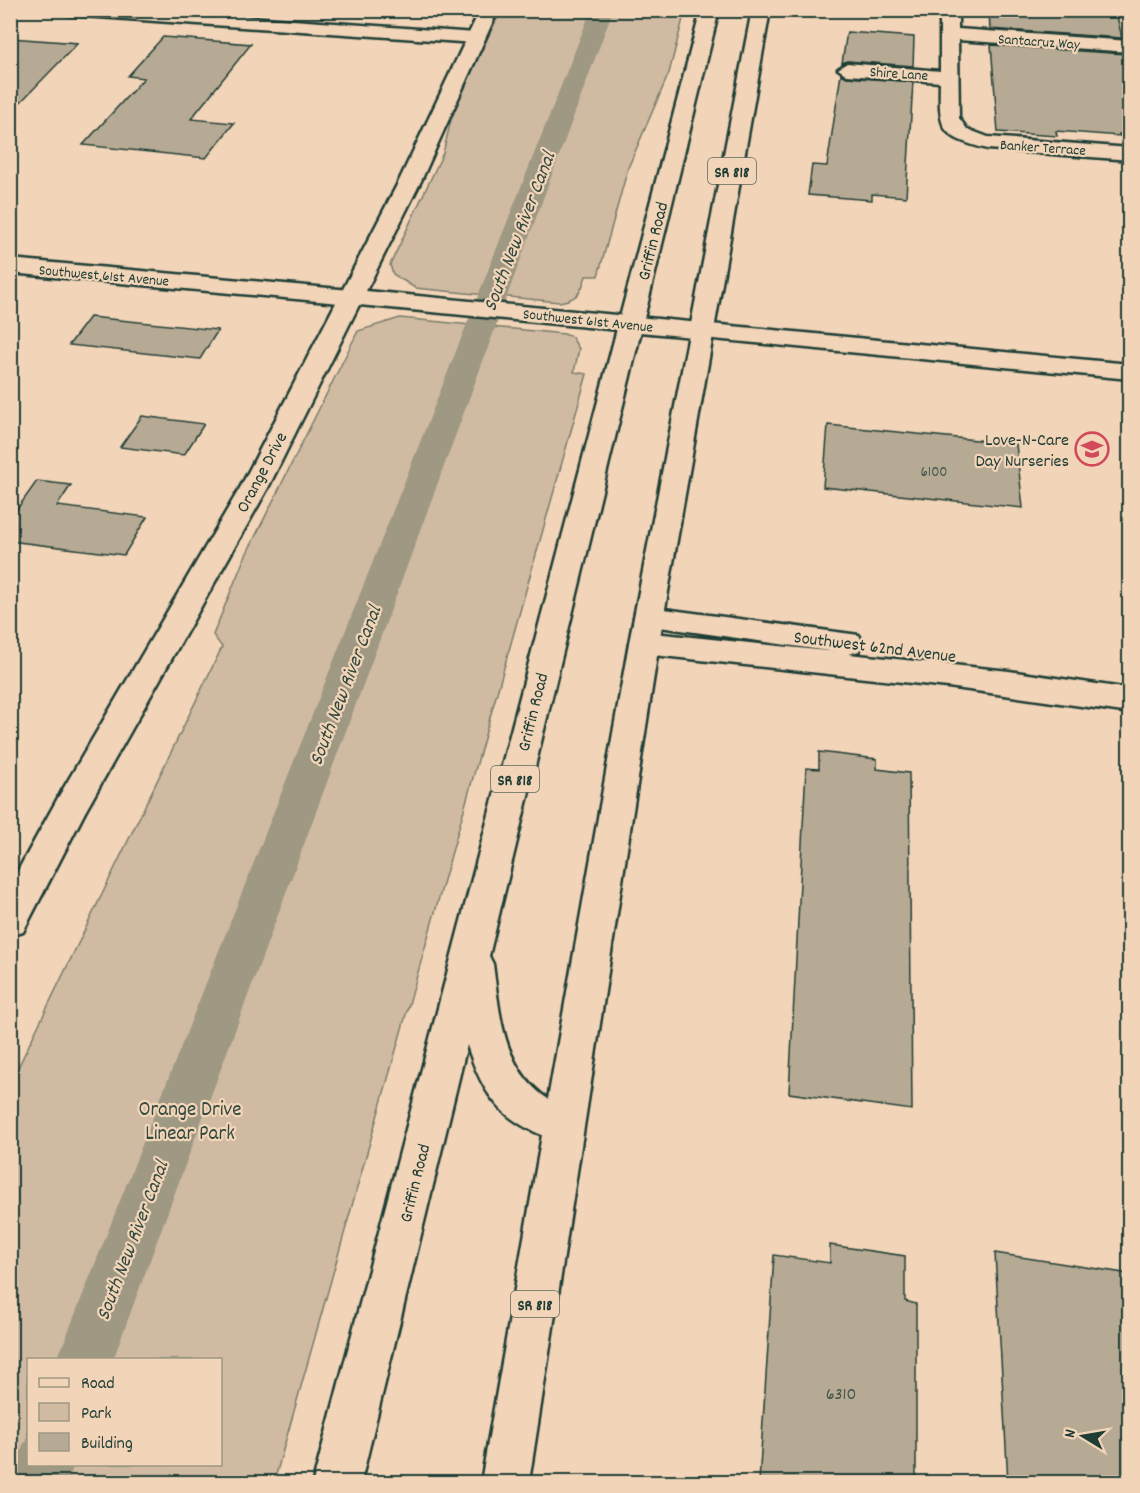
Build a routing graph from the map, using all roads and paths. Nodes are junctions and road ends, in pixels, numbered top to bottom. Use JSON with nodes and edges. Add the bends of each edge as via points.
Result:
{"nodes":[{"id":1,"x":69,"y":10,"type":"edge"},
{"id":2,"x":489,"y":10,"type":"edge"},
{"id":3,"x":710,"y":10,"type":"edge"},
{"id":4,"x":761,"y":10,"type":"edge"},
{"id":5,"x":949,"y":10,"type":"edge"},
{"id":6,"x":217,"y":15,"type":"edge"},
{"id":7,"x":949,"y":34,"type":"junction"},
{"id":8,"x":475,"y":38,"type":"junction"},
{"id":9,"x":1130,"y":47,"type":"edge"},
{"id":10,"x":847,"y":69,"type":"dead end"},
{"id":11,"x":950,"y":77,"type":"junction"},
{"id":12,"x":1130,"y":154,"type":"edge"},
{"id":13,"x":10,"y":266,"type":"edge"},
{"id":14,"x":350,"y":297,"type":"junction"},
{"id":15,"x":630,"y":325,"type":"junction"},
{"id":16,"x":701,"y":332,"type":"junction"},
{"id":17,"x":1130,"y":372,"type":"edge"},
{"id":18,"x":647,"y":630,"type":"junction"},
{"id":19,"x":1130,"y":701,"type":"edge"},
{"id":20,"x":10,"y":921,"type":"edge"},
{"id":21,"x":471,"y":951,"type":"junction"},
{"id":22,"x":566,"y":1126,"type":"junction"},
{"id":23,"x":337,"y":1482,"type":"edge"},
{"id":24,"x":505,"y":1482,"type":"edge"}],
"edges":[{"from":1,"to":6,"type":"street"},
{"from":2,"to":8,"type":"street","name":"Orange Drive"},
{"from":3,"to":15,"type":"street","name":"Griffin Road","number":"SR 818"},
{"from":4,"to":16,"type":"street","number":"SR 818"},
{"from":5,"to":7,"type":"street"},
{"from":6,"to":8,"type":"street"},
{"from":7,"to":9,"type":"street","name":"Santacruz Way"},
{"from":7,"to":11,"type":"street"},
{"from":8,"to":14,"type":"street","name":"Orange Drive","via":[[410,181]]},
{"from":10,"to":11,"type":"street","name":"Shire Lane"},
{"from":11,"to":12,"type":"street","name":"Banker Terrace","via":[[949,118],[959,133],[988,143]]},
{"from":13,"to":14,"type":"street","name":"Southwest 61st Avenue"},
{"from":14,"to":15,"type":"street","name":"Southwest 61st Avenue"},
{"from":14,"to":20,"type":"street","name":"Orange Drive","via":[[254,488],[77,794]]},
{"from":15,"to":16,"type":"street","name":"Southwest 61st Avenue"},
{"from":15,"to":21,"type":"street","name":"Griffin Road","number":"SR 818"},
{"from":16,"to":17,"type":"street","name":"Southwest 61st Avenue"},
{"from":16,"to":18,"type":"street","number":"SR 818"},
{"from":18,"to":19,"type":"street","name":"Southwest 62nd Avenue"},
{"from":18,"to":22,"type":"street","number":"SR 818"},
{"from":21,"to":22,"type":"street","via":[[486,1045],[503,1084],[530,1111]]},
{"from":21,"to":23,"type":"street","name":"Griffin Road","number":"SR 818"},
{"from":22,"to":24,"type":"street","number":"SR 818"}]}
